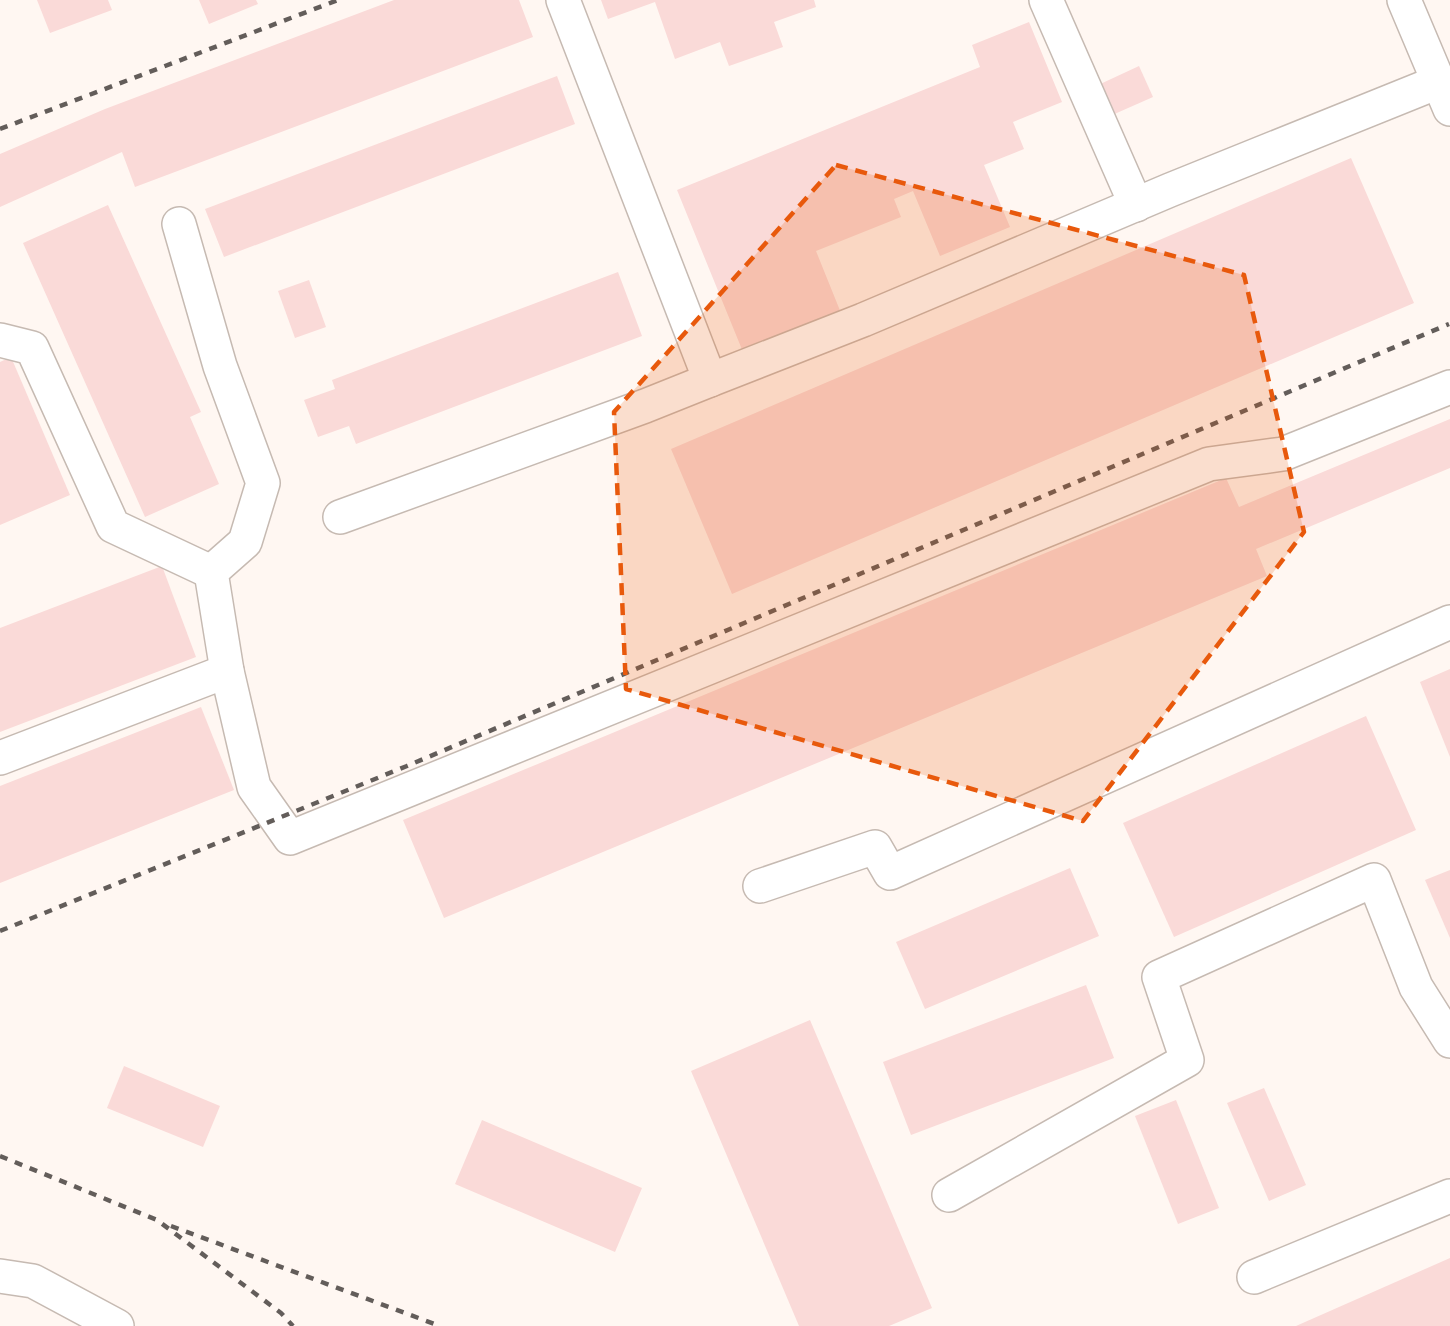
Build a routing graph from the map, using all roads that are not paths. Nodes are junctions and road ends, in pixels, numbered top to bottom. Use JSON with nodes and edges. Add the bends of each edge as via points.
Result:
{"nodes":[{"id":1,"x":562,"y":0,"type":"edge"},
{"id":2,"x":1046,"y":0,"type":"edge"},
{"id":3,"x":1404,"y":0,"type":"edge"},
{"id":4,"x":1444,"y":95,"type":"edge"},
{"id":5,"x":1136,"y":205,"type":"junction"},
{"id":6,"x":179,"y":224,"type":"dead end"},
{"id":7,"x":0,"y":340,"type":"edge"},
{"id":8,"x":710,"y":380,"type":"junction"},
{"id":9,"x":1450,"y":387,"type":"edge"},
{"id":10,"x":340,"y":517,"type":"dead end"},
{"id":11,"x":211,"y":572,"type":"junction"},
{"id":12,"x":1450,"y":622,"type":"edge"},
{"id":13,"x":227,"y":671,"type":"junction"},
{"id":14,"x":0,"y":758,"type":"edge"},
{"id":15,"x":760,"y":886,"type":"dead end"},
{"id":16,"x":1450,"y":1041,"type":"edge"},
{"id":17,"x":949,"y":1195,"type":"dead end"},
{"id":18,"x":1450,"y":1196,"type":"edge"},
{"id":19,"x":0,"y":1276,"type":"edge"},
{"id":20,"x":1254,"y":1277,"type":"dead end"},
{"id":21,"x":117,"y":1326,"type":"edge"}],
"edges":[{"from":1,"to":8,"type":"lane"},
{"from":2,"to":5,"type":"lane"},
{"from":3,"to":4,"type":"lane"},
{"from":4,"to":5,"type":"lane"},
{"from":5,"to":8,"type":"lane"},
{"from":6,"to":11,"type":"lane","via":[[220,366],[262,483],[245,542]]},
{"from":7,"to":11,"type":"lane","via":[[32,348],[113,526]]},
{"from":8,"to":10,"type":"lane"},
{"from":9,"to":13,"type":"lane","via":[[1283,454],[1209,464],[290,838],[254,787]]},
{"from":11,"to":13,"type":"lane"},
{"from":12,"to":15,"type":"lane","via":[[890,873],[875,847]]},
{"from":13,"to":14,"type":"lane"},
{"from":16,"to":17,"type":"lane","via":[[1416,987],[1374,880],[1158,977],[1188,1060]]},
{"from":18,"to":20,"type":"lane"},
{"from":19,"to":21,"type":"lane","via":[[33,1281]]}]}
